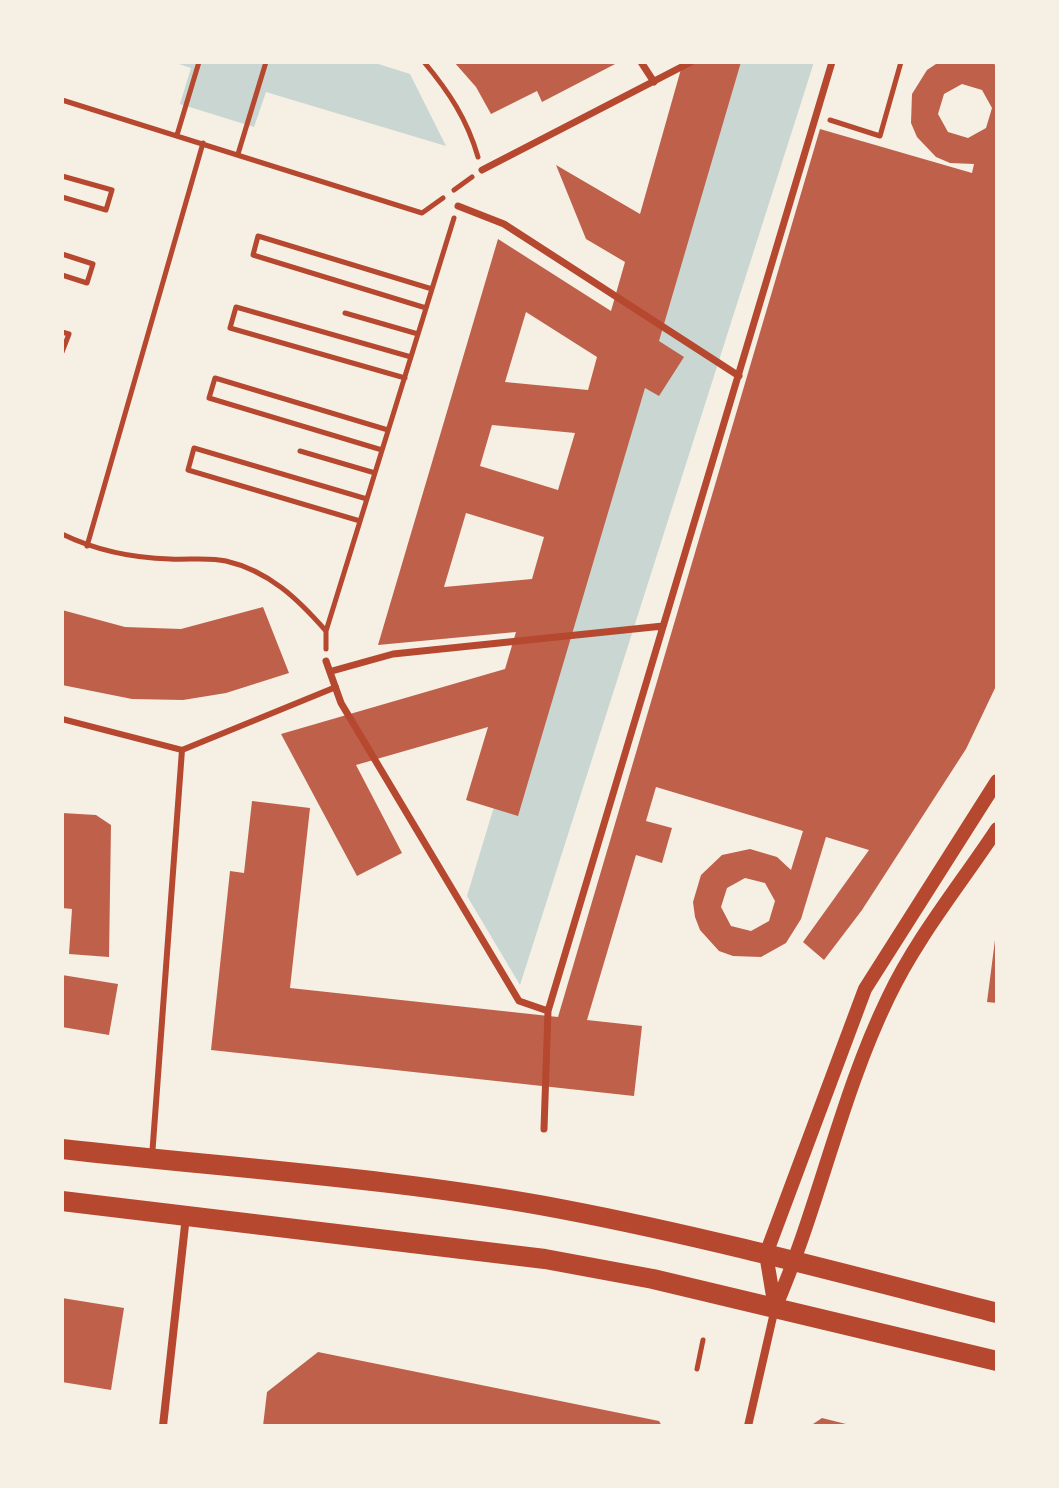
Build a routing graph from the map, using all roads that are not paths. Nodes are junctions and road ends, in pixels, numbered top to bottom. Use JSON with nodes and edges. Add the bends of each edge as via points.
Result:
{"nodes":[{"id":1,"x":641,"y":62,"type":"edge"},
{"id":2,"x":691,"y":62,"type":"edge"},
{"id":3,"x":832,"y":62,"type":"edge"},
{"id":4,"x":654,"y":82,"type":"junction"},
{"id":5,"x":482,"y":170,"type":"road end"},
{"id":6,"x":458,"y":206,"type":"road end"},
{"id":7,"x":739,"y":376,"type":"junction"},
{"id":8,"x":663,"y":626,"type":"junction"},
{"id":9,"x":326,"y":661,"type":"dead end"},
{"id":10,"x":332,"y":671,"type":"junction"},
{"id":11,"x":336,"y":687,"type":"junction"},
{"id":12,"x":62,"y":719,"type":"edge"},
{"id":13,"x":182,"y":750,"type":"junction"},
{"id":14,"x":997,"y":781,"type":"edge"},
{"id":15,"x":997,"y":829,"type":"edge"},
{"id":16,"x":990,"y":851,"type":"edge"},
{"id":17,"x":548,"y":1011,"type":"junction"},
{"id":18,"x":544,"y":1129,"type":"dead end"},
{"id":19,"x":62,"y":1149,"type":"edge"},
{"id":20,"x":152,"y":1159,"type":"junction"},
{"id":21,"x":62,"y":1201,"type":"edge"},
{"id":22,"x":186,"y":1214,"type":"junction"},
{"id":23,"x":766,"y":1254,"type":"junction"},
{"id":24,"x":796,"y":1261,"type":"junction"},
{"id":25,"x":775,"y":1308,"type":"junction"},
{"id":26,"x":997,"y":1313,"type":"edge"},
{"id":27,"x":997,"y":1361,"type":"edge"},
{"id":28,"x":163,"y":1426,"type":"edge"},
{"id":29,"x":748,"y":1426,"type":"edge"}],
"edges":[{"from":1,"to":4,"type":"street"},
{"from":2,"to":4,"type":"street"},
{"from":3,"to":7,"type":"street"},
{"from":4,"to":5,"type":"street"},
{"from":6,"to":7,"type":"street","via":[[504,224]]},
{"from":7,"to":8,"type":"street"},
{"from":8,"to":10,"type":"street","via":[[393,654]]},
{"from":8,"to":17,"type":"street"},
{"from":9,"to":10,"type":"street"},
{"from":10,"to":11,"type":"street"},
{"from":11,"to":13,"type":"lane"},
{"from":11,"to":17,"type":"street","via":[[519,1001]]},
{"from":12,"to":13,"type":"lane"},
{"from":13,"to":20,"type":"lane"},
{"from":14,"to":23,"type":"street","via":[[865,989]]},
{"from":15,"to":16,"type":"street"},
{"from":16,"to":24,"type":"street","via":[[909,957],[887,999],[851,1090]]},
{"from":17,"to":18,"type":"street"},
{"from":19,"to":20,"type":"main road"},
{"from":20,"to":23,"type":"main road","via":[[422,1188],[559,1209]]},
{"from":21,"to":22,"type":"main road"},
{"from":22,"to":25,"type":"main road","via":[[545,1259]]},
{"from":22,"to":28,"type":"street"},
{"from":23,"to":24,"type":"main road"},
{"from":23,"to":25,"type":"street"},
{"from":24,"to":25,"type":"street"},
{"from":24,"to":26,"type":"main road"},
{"from":25,"to":27,"type":"main road"},
{"from":25,"to":29,"type":"street"}]}
